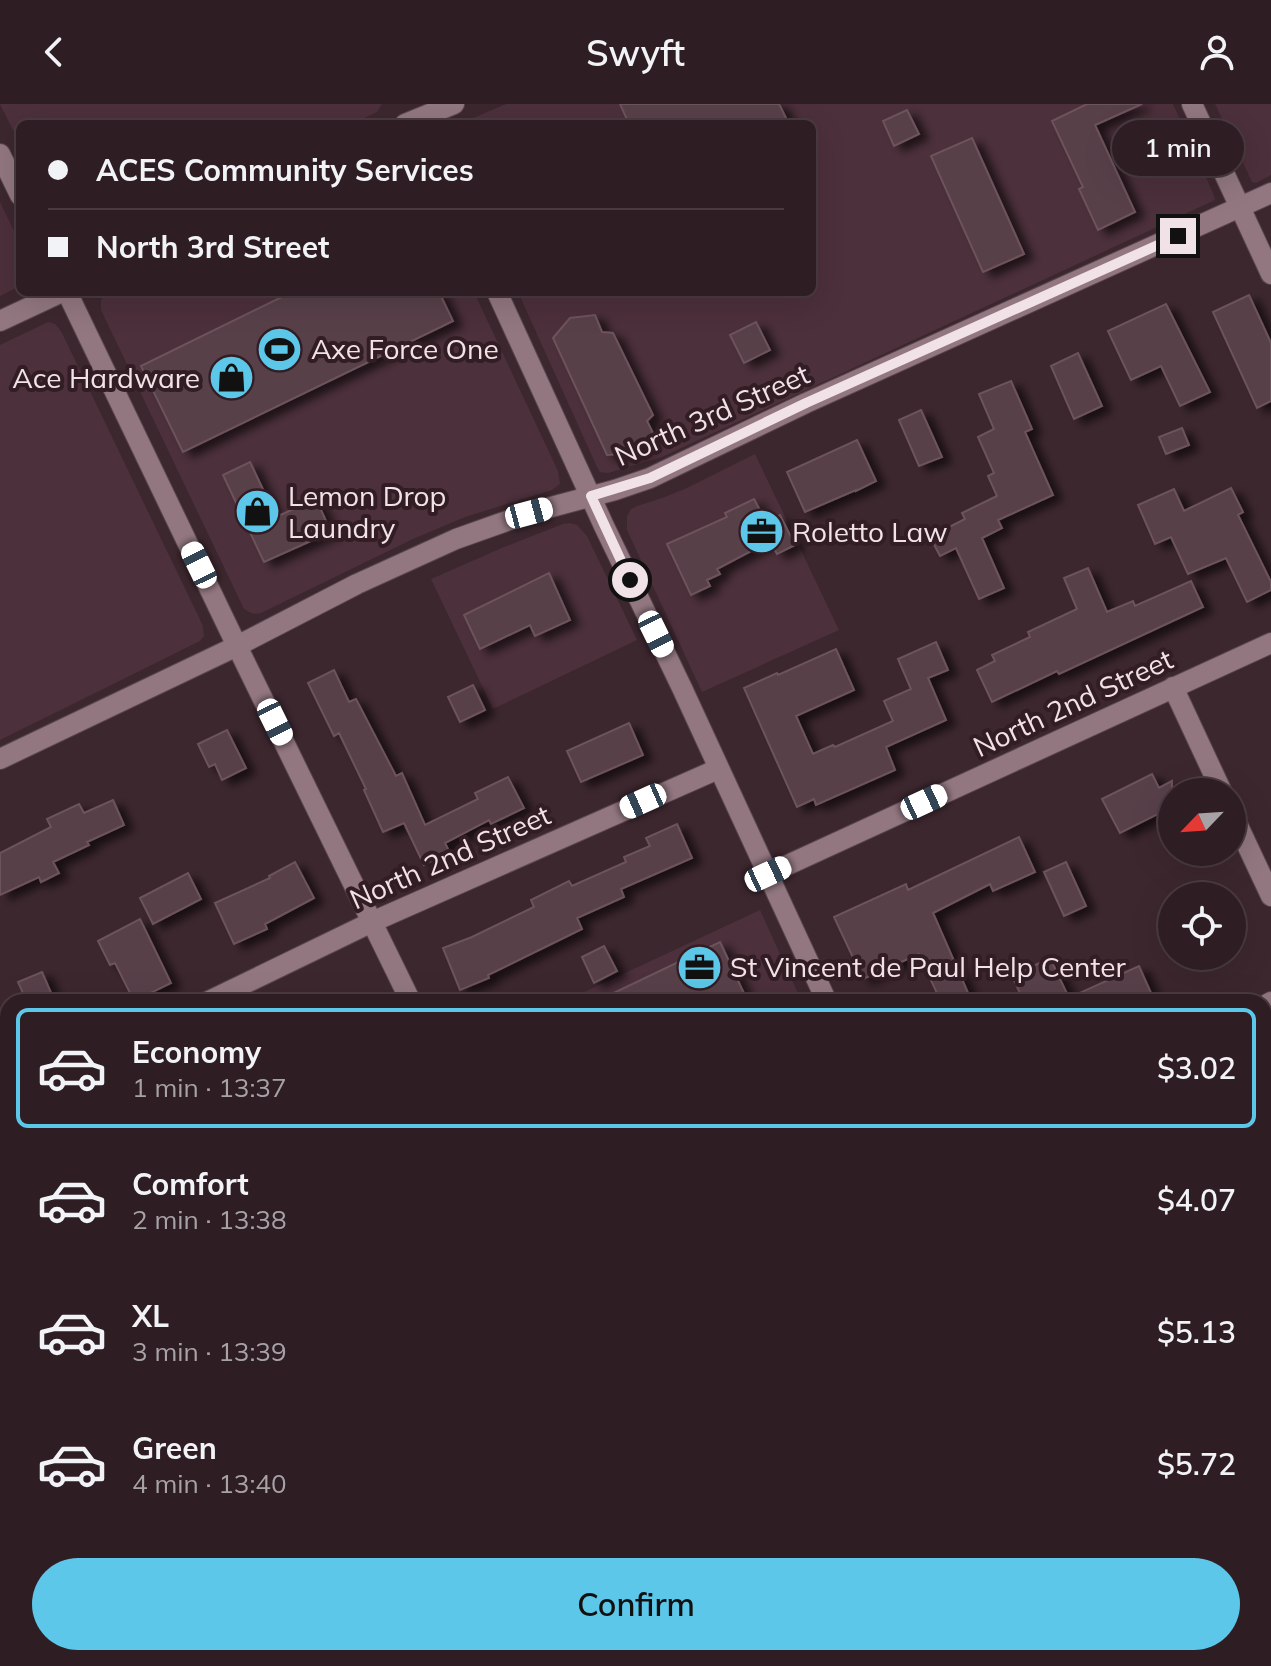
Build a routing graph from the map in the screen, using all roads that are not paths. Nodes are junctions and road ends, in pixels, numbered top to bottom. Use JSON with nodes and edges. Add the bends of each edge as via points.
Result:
{"nodes":[{"id":1,"x":454,"y":104,"type":"edge"},
{"id":2,"x":1192,"y":104,"type":"edge"},
{"id":3,"x":413,"y":118,"type":"edge"},
{"id":4,"x":0,"y":154,"type":"edge"},
{"id":5,"x":16,"y":187,"type":"edge"},
{"id":6,"x":1271,"y":193,"type":"edge"},
{"id":7,"x":1240,"y":208,"type":"junction"},
{"id":8,"x":1271,"y":274,"type":"edge"},
{"id":9,"x":55,"y":296,"type":"edge"},
{"id":10,"x":66,"y":296,"type":"edge"},
{"id":11,"x":499,"y":296,"type":"edge"},
{"id":12,"x":0,"y":321,"type":"edge"},
{"id":13,"x":591,"y":496,"type":"junction"},
{"id":14,"x":1271,"y":643,"type":"edge"},
{"id":15,"x":237,"y":646,"type":"junction"},
{"id":16,"x":1173,"y":687,"type":"junction"},
{"id":17,"x":0,"y":759,"type":"edge"},
{"id":18,"x":718,"y":769,"type":"junction"},
{"id":19,"x":1215,"y":778,"type":"edge"},
{"id":20,"x":1246,"y":843,"type":"edge"},
{"id":21,"x":768,"y":874,"type":"junction"},
{"id":22,"x":1271,"y":896,"type":"edge"},
{"id":23,"x":372,"y":922,"type":"junction"},
{"id":24,"x":224,"y":994,"type":"edge"},
{"id":25,"x":407,"y":994,"type":"edge"},
{"id":26,"x":823,"y":994,"type":"edge"}],
"edges":[{"from":1,"to":3,"type":"street"},
{"from":2,"to":7,"type":"street"},
{"from":4,"to":5,"type":"street"},
{"from":6,"to":7,"type":"street","name":"North 3rd Street"},
{"from":7,"to":8,"type":"street"},
{"from":7,"to":13,"type":"street","name":"North 3rd Street","via":[[650,478]]},
{"from":9,"to":12,"type":"street"},
{"from":10,"to":15,"type":"street"},
{"from":11,"to":13,"type":"street"},
{"from":13,"to":15,"type":"street","name":"North 3rd Street","via":[[456,539]]},
{"from":13,"to":18,"type":"street"},
{"from":14,"to":16,"type":"street","name":"North 2nd Street"},
{"from":15,"to":17,"type":"street","name":"North 3rd Street"},
{"from":15,"to":23,"type":"street"},
{"from":16,"to":19,"type":"street"},
{"from":16,"to":21,"type":"street","name":"North 2nd Street"},
{"from":18,"to":21,"type":"street"},
{"from":18,"to":23,"type":"street","name":"North 2nd Street"},
{"from":20,"to":22,"type":"street"},
{"from":21,"to":26,"type":"street"},
{"from":23,"to":24,"type":"street","name":"North 2nd Street"},
{"from":23,"to":25,"type":"street"}]}
